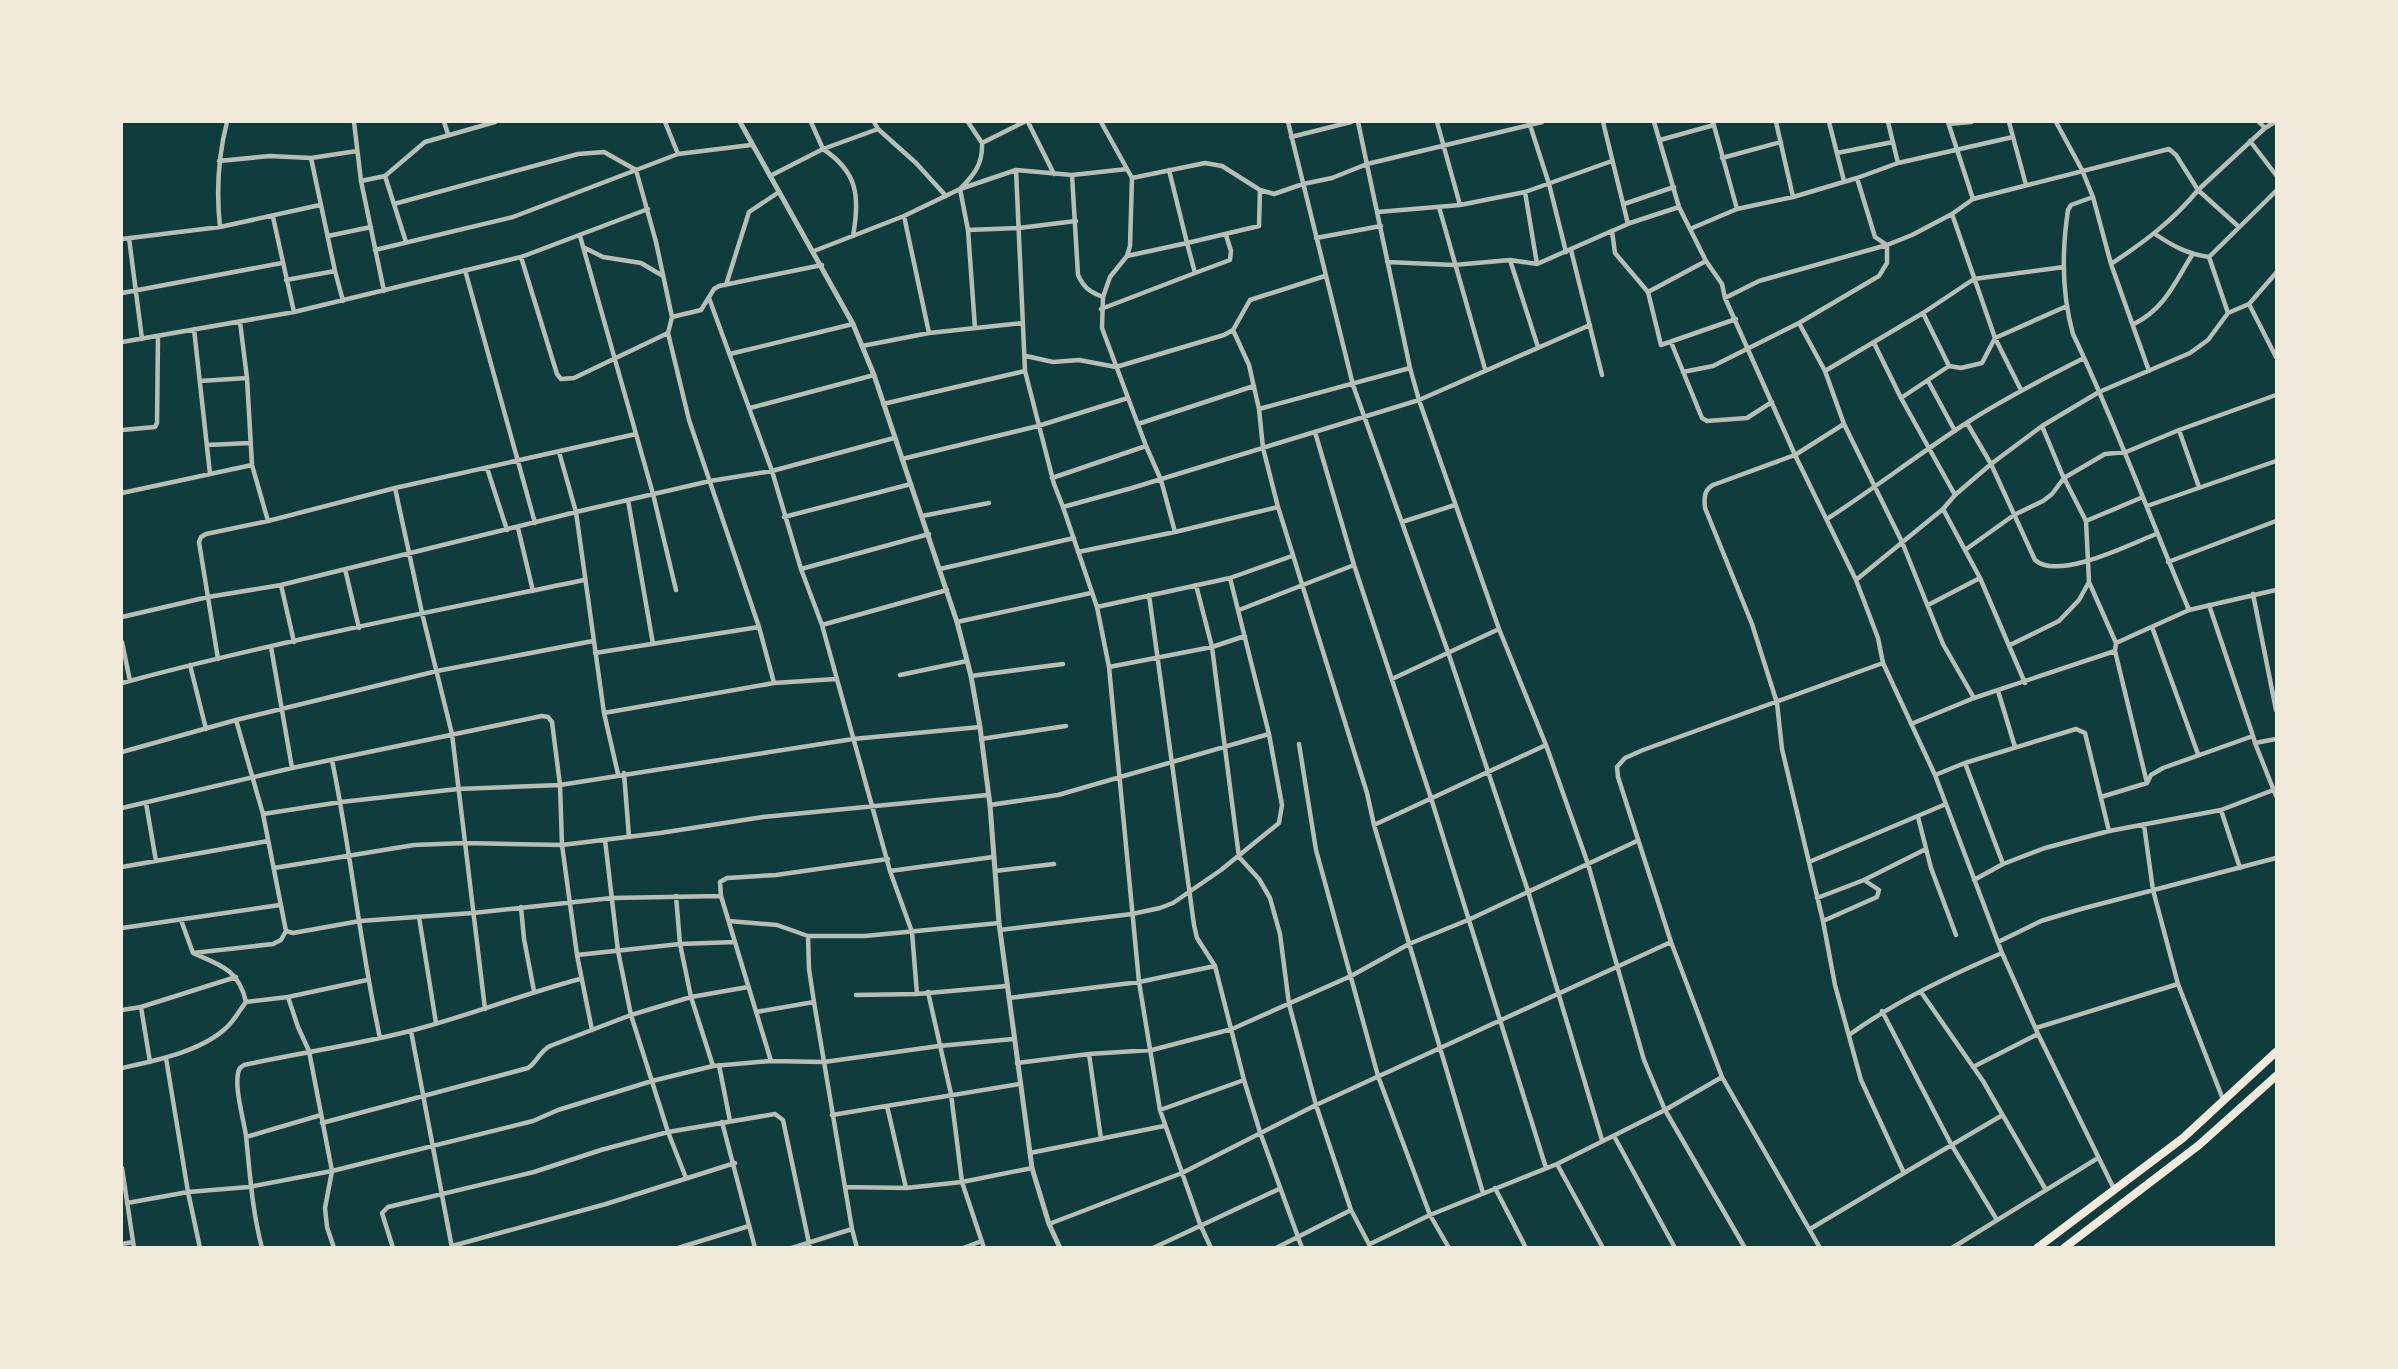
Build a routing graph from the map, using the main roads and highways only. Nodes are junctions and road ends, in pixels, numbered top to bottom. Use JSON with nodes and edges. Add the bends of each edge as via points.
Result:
{"nodes":[{"id":1,"x":2277,"y":1052,"type":"edge"},
{"id":2,"x":2277,"y":1076,"type":"edge"},
{"id":3,"x":2037,"y":1248,"type":"edge"},
{"id":4,"x":2064,"y":1248,"type":"edge"}],
"edges":[{"from":1,"to":3,"type":"highway","via":[[2183,1138]]},
{"from":2,"to":4,"type":"highway","via":[[2199,1145]]}]}
